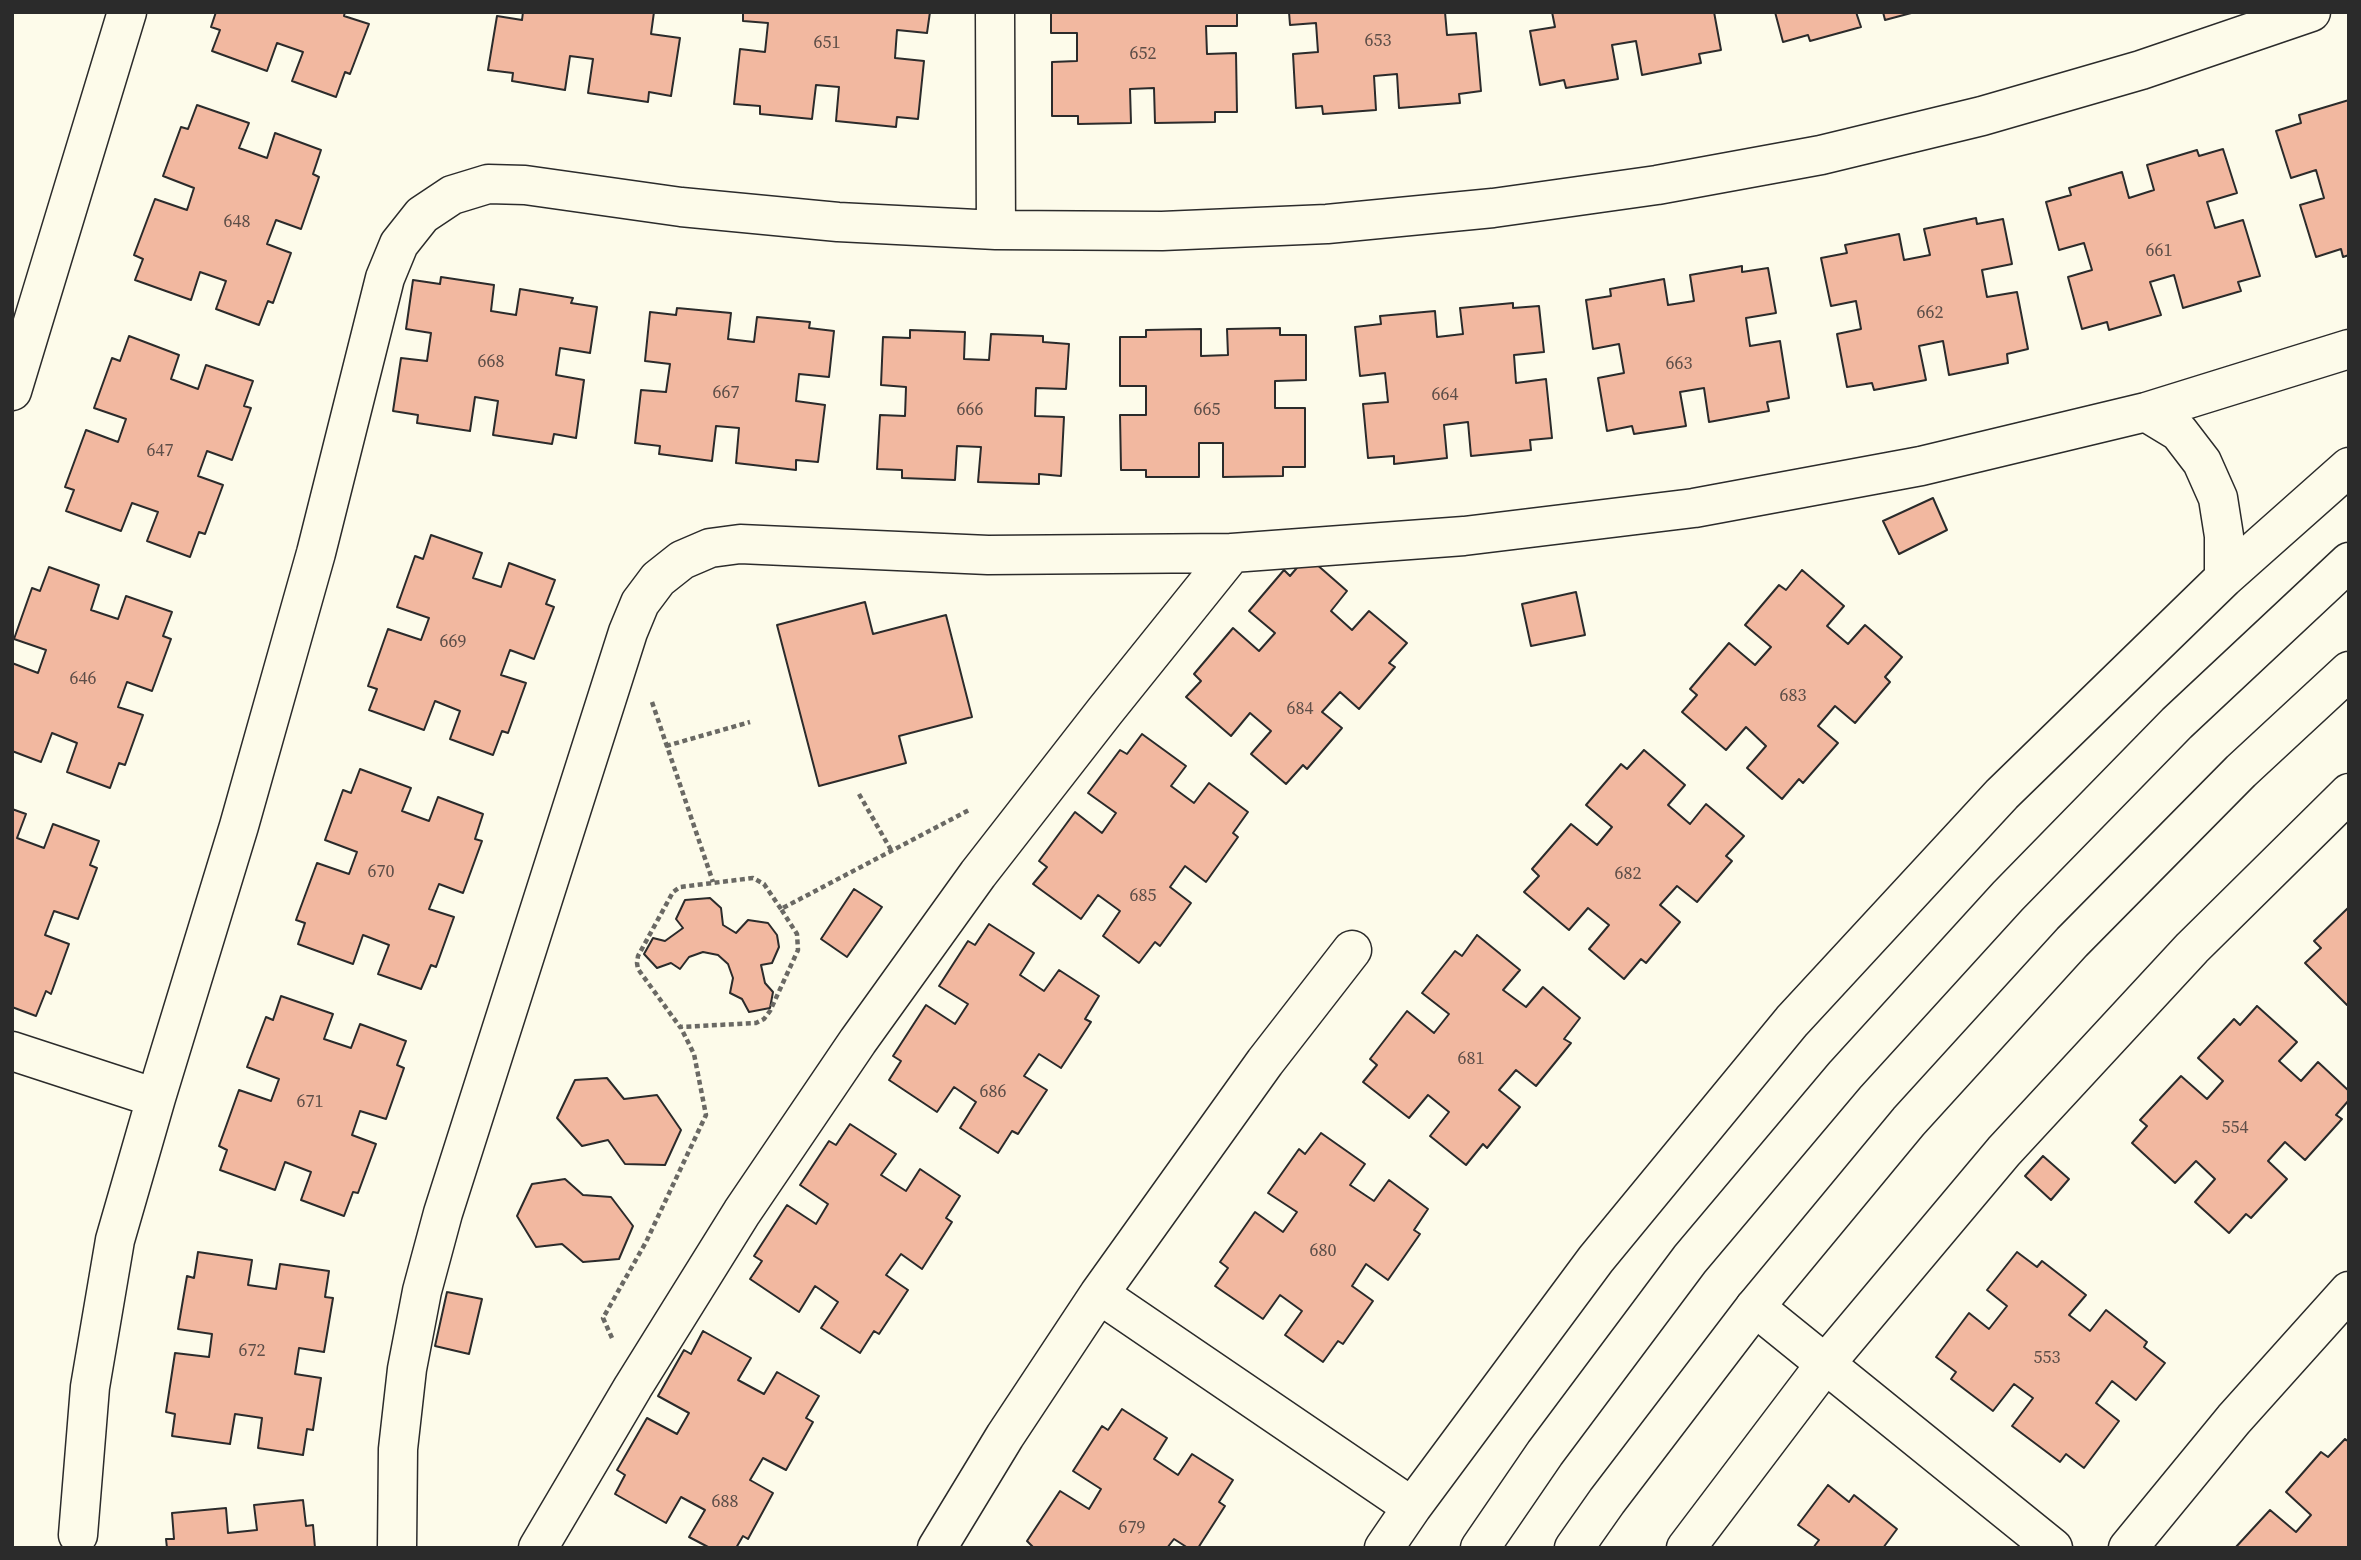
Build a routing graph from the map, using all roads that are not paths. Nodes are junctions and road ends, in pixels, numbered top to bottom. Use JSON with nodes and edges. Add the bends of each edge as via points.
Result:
{"nodes":[{"id":1,"x":127,"y":12,"type":"edge"},
{"id":2,"x":995,"y":12,"type":"edge"},
{"id":3,"x":2302,"y":14,"type":"edge"},
{"id":4,"x":996,"y":230,"type":"junction"},
{"id":5,"x":2349,"y":349,"type":"edge"},
{"id":6,"x":12,"y":391,"type":"edge"},
{"id":7,"x":2146,"y":412,"type":"junction"},
{"id":8,"x":2349,"y":467,"type":"edge"},
{"id":9,"x":1232,"y":553,"type":"junction"},
{"id":10,"x":2349,"y":562,"type":"edge"},
{"id":11,"x":2224,"y":578,"type":"junction"},
{"id":12,"x":2349,"y":671,"type":"edge"},
{"id":13,"x":2349,"y":793,"type":"edge"},
{"id":14,"x":1352,"y":950,"type":"dead end"},
{"id":15,"x":12,"y":1051,"type":"edge"},
{"id":16,"x":156,"y":1098,"type":"junction"},
{"id":17,"x":2349,"y":1292,"type":"edge"},
{"id":18,"x":1099,"y":1294,"type":"junction"},
{"id":19,"x":1755,"y":1307,"type":"junction"},
{"id":20,"x":1826,"y":1363,"type":"junction"},
{"id":21,"x":1412,"y":1507,"type":"junction"},
{"id":22,"x":78,"y":1535,"type":"dead end"},
{"id":23,"x":403,"y":1542,"type":"edge"},
{"id":24,"x":538,"y":1548,"type":"edge"},
{"id":25,"x":937,"y":1548,"type":"edge"},
{"id":26,"x":1384,"y":1548,"type":"edge"},
{"id":27,"x":1480,"y":1548,"type":"edge"},
{"id":28,"x":1574,"y":1548,"type":"edge"},
{"id":29,"x":1686,"y":1548,"type":"edge"},
{"id":30,"x":2053,"y":1548,"type":"edge"},
{"id":31,"x":2128,"y":1548,"type":"edge"}],
"edges":[{"from":1,"to":6,"type":"street"},
{"from":2,"to":4,"type":"street"},
{"from":3,"to":4,"type":"street","via":[[2141,71],[1982,116],[1821,155],[1657,186],[1493,208],[1327,223],[1162,231]]},
{"from":4,"to":16,"type":"street","via":[[786,217],[488,184],[452,195],[422,215],[399,244],[385,278],[305,592]]},
{"from":5,"to":7,"type":"street"},
{"from":7,"to":9,"type":"street","via":[[1921,466],[1694,508],[1464,536]]},
{"from":7,"to":11,"type":"street","via":[[2179,432],[2202,463],[2218,498]]},
{"from":8,"to":11,"type":"street"},
{"from":9,"to":23,"type":"street","via":[[988,555],[740,544],[710,548],[682,560],[658,579],[640,603],[628,632],[422,1291],[398,1449]]},
{"from":9,"to":24,"type":"street","via":[[978,874],[874,1019],[743,1212]]},
{"from":10,"to":27,"type":"street","via":[[2177,723],[2008,896],[1845,1075],[1690,1259]]},
{"from":11,"to":21,"type":"street","via":[[2002,794],[1792,1021],[1596,1259]]},
{"from":12,"to":19,"type":"street","via":[[2241,771],[2072,942],[1909,1121]]},
{"from":13,"to":20,"type":"street","via":[[2192,948],[2013,1141]]},
{"from":14,"to":18,"type":"street","via":[[1265,1062]]},
{"from":15,"to":16,"type":"street"},
{"from":16,"to":22,"type":"street","via":[[115,1240],[90,1387]]},
{"from":17,"to":31,"type":"street","via":[[2234,1419]]},
{"from":18,"to":21,"type":"street"},
{"from":18,"to":25,"type":"street"},
{"from":19,"to":20,"type":"street"},
{"from":19,"to":28,"type":"street"},
{"from":20,"to":29,"type":"street"},
{"from":20,"to":30,"type":"street"},
{"from":21,"to":26,"type":"street"}]}
